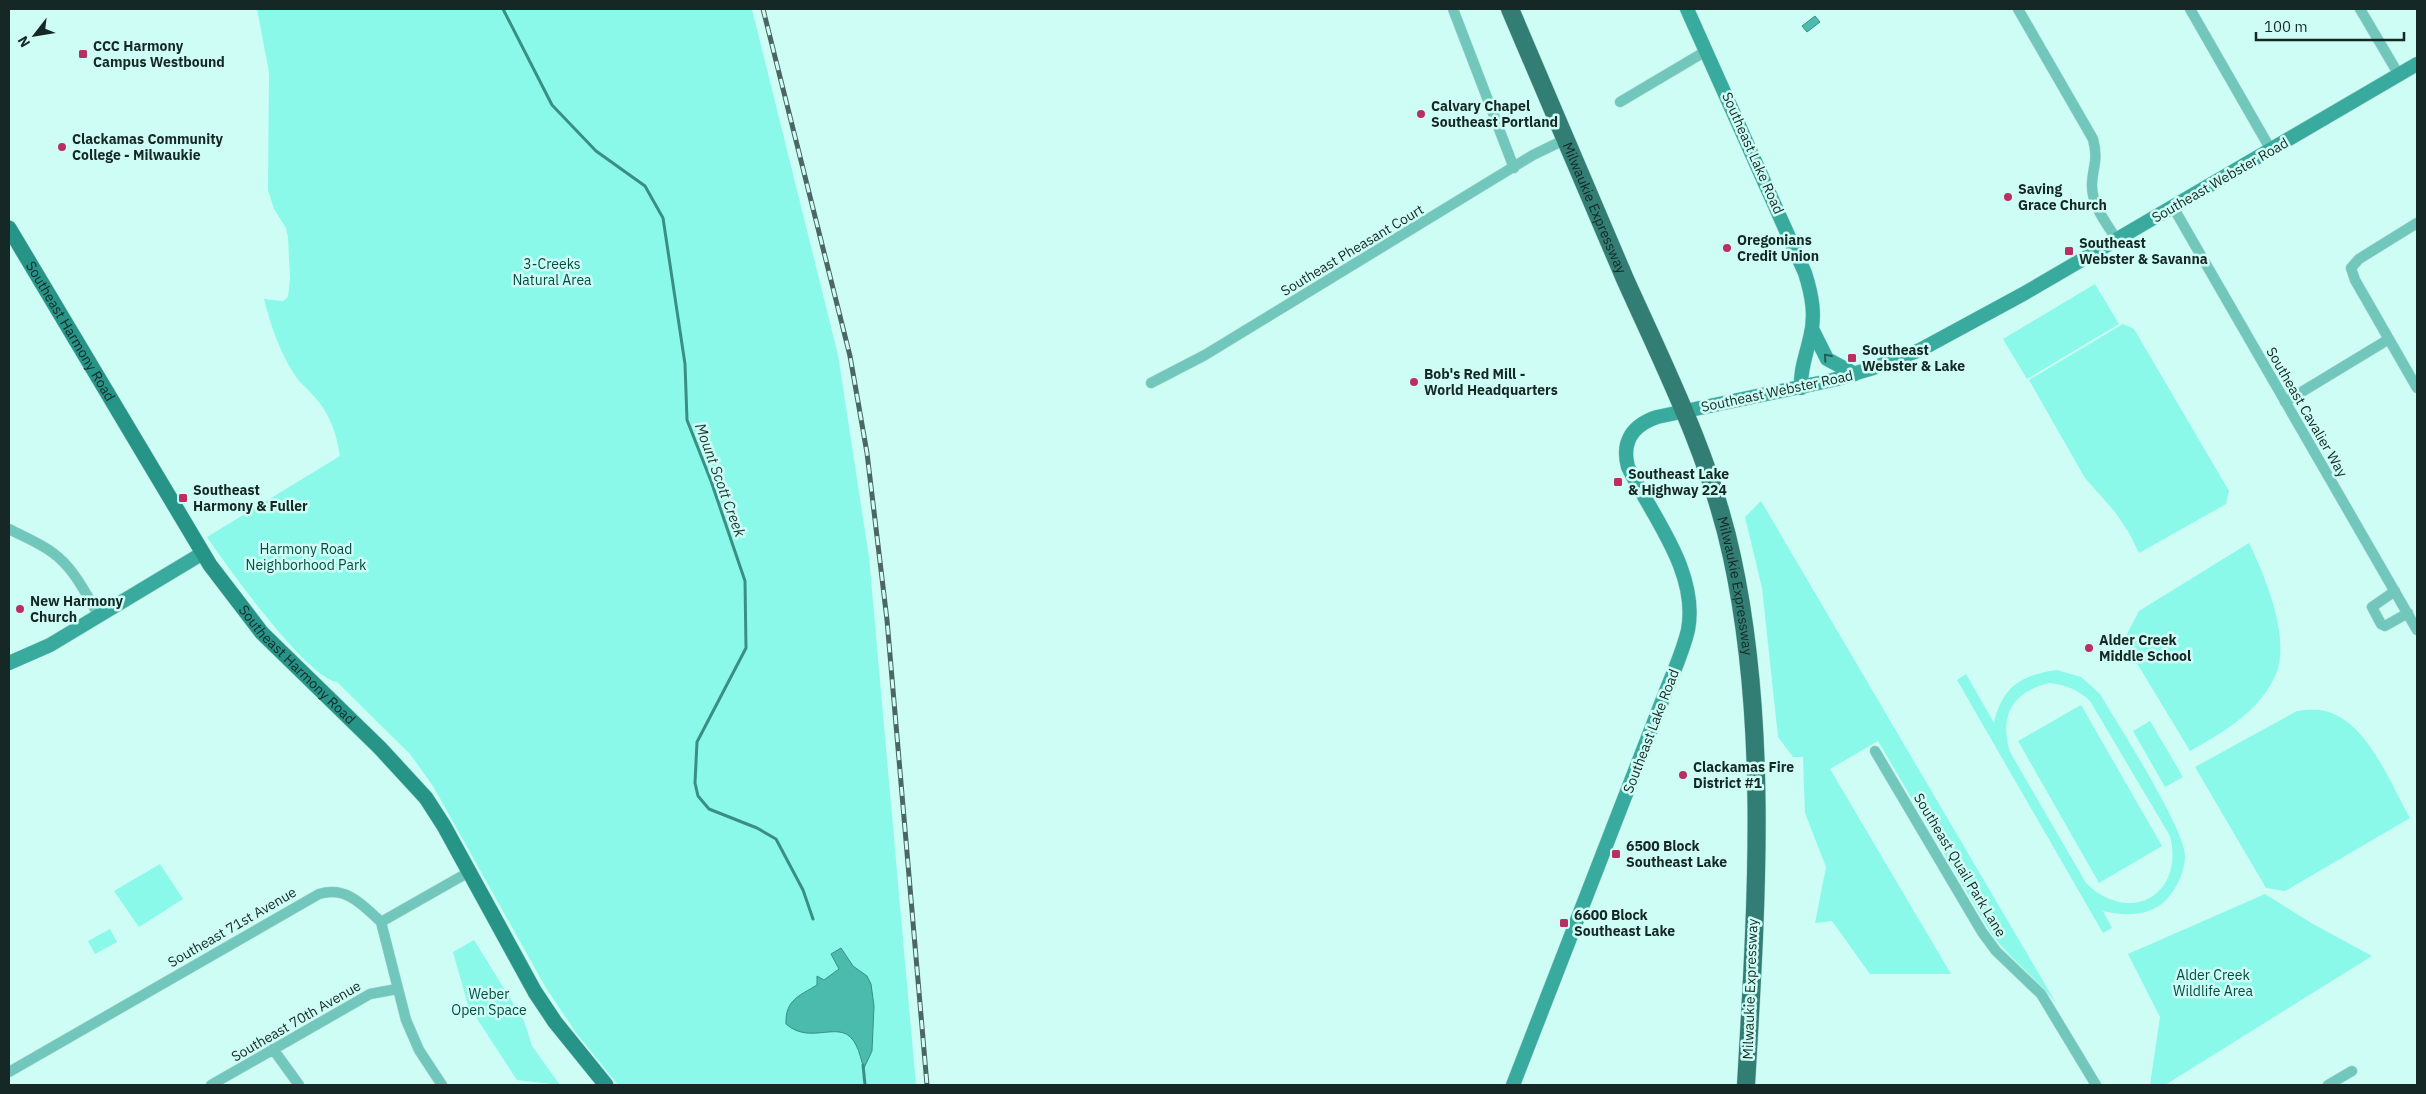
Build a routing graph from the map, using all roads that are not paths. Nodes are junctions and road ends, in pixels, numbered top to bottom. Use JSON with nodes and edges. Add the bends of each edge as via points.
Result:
{"nodes":[{"id":1,"x":1453,"y":9,"type":"edge"},
{"id":2,"x":1510,"y":9,"type":"edge"},
{"id":3,"x":1686,"y":9,"type":"edge"},
{"id":4,"x":2018,"y":9,"type":"edge"},
{"id":5,"x":2190,"y":9,"type":"edge"},
{"id":6,"x":2360,"y":9,"type":"edge"},
{"id":7,"x":1706,"y":51,"type":"junction"},
{"id":8,"x":2417,"y":64,"type":"edge"},
{"id":9,"x":2399,"y":75,"type":"junction"},
{"id":10,"x":1620,"y":102,"type":"dead end"},
{"id":11,"x":1566,"y":139,"type":"junction"},
{"id":12,"x":2271,"y":150,"type":"junction"},
{"id":13,"x":1514,"y":168,"type":"junction"},
{"id":14,"x":2174,"y":207,"type":"junction"},
{"id":15,"x":2417,"y":223,"type":"edge"},
{"id":16,"x":9,"y":228,"type":"edge"},
{"id":17,"x":2117,"y":240,"type":"junction"},
{"id":18,"x":1812,"y":329,"type":"junction"},
{"id":19,"x":2389,"y":339,"type":"junction"},
{"id":20,"x":1855,"y":374,"type":"junction"},
{"id":21,"x":1151,"y":383,"type":"dead end"},
{"id":22,"x":1801,"y":388,"type":"junction"},
{"id":23,"x":2417,"y":388,"type":"edge"},
{"id":24,"x":2285,"y":402,"type":"junction"},
{"id":25,"x":1686,"y":411,"type":"junction"},
{"id":26,"x":9,"y":529,"type":"edge"},
{"id":27,"x":203,"y":553,"type":"junction"},
{"id":28,"x":2395,"y":591,"type":"junction"},
{"id":29,"x":2408,"y":613,"type":"junction"},
{"id":30,"x":98,"y":616,"type":"junction"},
{"id":31,"x":2417,"y":630,"type":"edge"},
{"id":32,"x":9,"y":663,"type":"edge"},
{"id":33,"x":1875,"y":751,"type":"dead end"},
{"id":34,"x":469,"y":872,"type":"junction"},
{"id":35,"x":380,"y":922,"type":"junction"},
{"id":36,"x":397,"y":989,"type":"junction"},
{"id":37,"x":273,"y":1049,"type":"junction"},
{"id":38,"x":9,"y":1072,"type":"edge"},
{"id":39,"x":2352,"y":1072,"type":"dead end"},
{"id":40,"x":211,"y":1085,"type":"edge"},
{"id":41,"x":299,"y":1085,"type":"edge"},
{"id":42,"x":442,"y":1085,"type":"edge"},
{"id":43,"x":606,"y":1085,"type":"edge"},
{"id":44,"x":1514,"y":1085,"type":"edge"},
{"id":45,"x":1746,"y":1085,"type":"edge"},
{"id":46,"x":2096,"y":1085,"type":"edge"},
{"id":47,"x":2328,"y":1085,"type":"edge"}],
"edges":[{"from":1,"to":13,"type":"street"},
{"from":2,"to":11,"type":"highway","name":"Milwaukie Expressway"},
{"from":3,"to":7,"type":"street","name":"Southeast Lake Road"},
{"from":4,"to":17,"type":"street","via":[[2093,139],[2096,158],[2092,185],[2094,198]]},
{"from":5,"to":12,"type":"street"},
{"from":6,"to":9,"type":"street"},
{"from":7,"to":10,"type":"street"},
{"from":7,"to":18,"type":"street","name":"Southeast Lake Road","via":[[1804,268],[1812,302]]},
{"from":8,"to":9,"type":"street","name":"Southeast Webster Road"},
{"from":9,"to":12,"type":"street","name":"Southeast Webster Road"},
{"from":11,"to":13,"type":"street","name":"Southeast Pheasant Court"},
{"from":11,"to":25,"type":"highway","name":"Milwaukie Expressway","via":[[1624,277]]},
{"from":12,"to":14,"type":"street","name":"Southeast Webster Road"},
{"from":13,"to":21,"type":"street","name":"Southeast Pheasant Court","via":[[1205,355]]},
{"from":14,"to":17,"type":"street","name":"Southeast Webster Road"},
{"from":14,"to":24,"type":"street","name":"Southeast Cavalier Way"},
{"from":15,"to":19,"type":"street","via":[[2359,258],[2351,268]]},
{"from":16,"to":27,"type":"main road","name":"Southeast Harmony Road"},
{"from":17,"to":20,"type":"street","name":"Southeast Webster Road","via":[[1943,338],[1894,361]]},
{"from":20,"to":18,"type":"street","one_way":true,"via":[[1827,359]]},
{"from":18,"to":22,"type":"street","name":"Southeast Lake Road","via":[[1800,373]]},
{"from":19,"to":23,"type":"street"},
{"from":19,"to":24,"type":"street"},
{"from":20,"to":22,"type":"street","name":"Southeast Webster Road"},
{"from":22,"to":25,"type":"street","name":"Southeast Webster Road"},
{"from":24,"to":28,"type":"street","name":"Southeast Cavalier Way"},
{"from":25,"to":44,"type":"street","name":"Southeast Lake Road","via":[[1642,423],[1632,432],[1625,451],[1628,467],[1670,544],[1684,581],[1689,604],[1688,629]]},
{"from":25,"to":45,"type":"highway","name":"Milwaukie Expressway","via":[[1723,521],[1748,648],[1754,734],[1756,846]]},
{"from":26,"to":30,"type":"street","via":[[62,561],[76,577]]},
{"from":27,"to":30,"type":"street"},
{"from":27,"to":34,"type":"main road","name":"Southeast Harmony Road","via":[[262,633],[415,784],[444,826]]},
{"from":28,"to":29,"type":"street","name":"Southeast Cavalier Way"},
{"from":28,"to":29,"type":"street","via":[[2372,607],[2381,624],[2385,626]]},
{"from":29,"to":31,"type":"street","name":"Southeast Cavalier Way"},
{"from":30,"to":32,"type":"street","via":[[50,645]]},
{"from":33,"to":46,"type":"street","name":"Southeast Quail Park Lane","via":[[1982,932],[1996,951],[2041,994]]},
{"from":34,"to":35,"type":"street"},
{"from":34,"to":43,"type":"main road","name":"Southeast Harmony Road","via":[[534,992]]},
{"from":35,"to":36,"type":"street"},
{"from":35,"to":38,"type":"street","name":"Southeast 71st Avenue","via":[[352,896],[335,891],[319,894]]},
{"from":36,"to":37,"type":"street","name":"Southeast 70th Avenue","via":[[370,994]]},
{"from":36,"to":42,"type":"street","via":[[412,1035]]},
{"from":37,"to":40,"type":"street","name":"Southeast 70th Avenue"},
{"from":37,"to":41,"type":"street"},
{"from":39,"to":47,"type":"street"}]}
